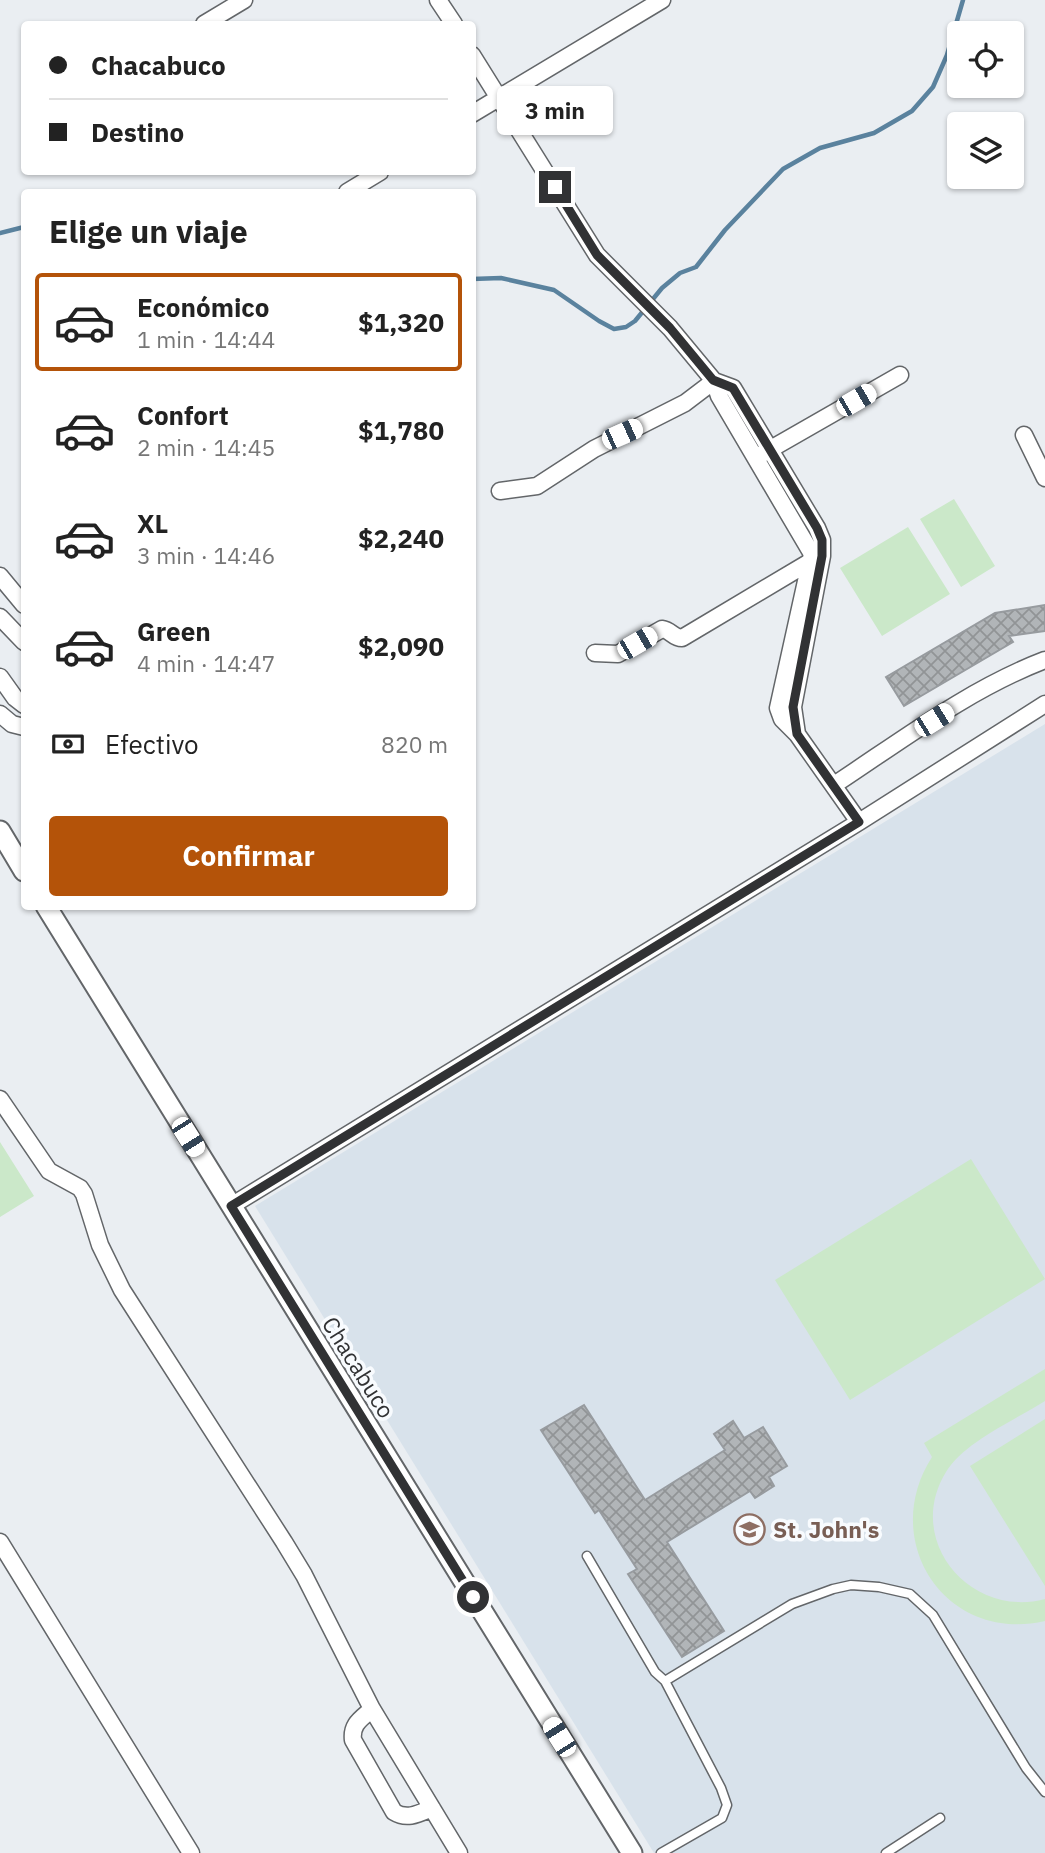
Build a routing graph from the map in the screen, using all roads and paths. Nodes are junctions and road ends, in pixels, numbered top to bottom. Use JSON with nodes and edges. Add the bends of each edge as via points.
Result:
{"nodes":[{"id":1,"x":244,"y":0,"type":"edge"},
{"id":2,"x":438,"y":0,"type":"edge"},
{"id":3,"x":662,"y":0,"type":"edge"},
{"id":4,"x":209,"y":21,"type":"edge"},
{"id":5,"x":452,"y":21,"type":"edge"},
{"id":6,"x":476,"y":61,"type":"edge"},
{"id":7,"x":499,"y":98,"type":"junction"},
{"id":8,"x":476,"y":112,"type":"edge"},
{"id":9,"x":375,"y":175,"type":"edge"},
{"id":10,"x":352,"y":189,"type":"edge"},
{"id":11,"x":900,"y":375,"type":"dead end"},
{"id":12,"x":713,"y":380,"type":"junction"},
{"id":13,"x":1024,"y":435,"type":"dead end"},
{"id":14,"x":763,"y":454,"type":"junction"},
{"id":15,"x":1045,"y":478,"type":"edge"},
{"id":16,"x":500,"y":491,"type":"dead end"},
{"id":17,"x":816,"y":559,"type":"junction"},
{"id":18,"x":8,"y":584,"type":"edge"},
{"id":19,"x":21,"y":601,"type":"edge"},
{"id":20,"x":0,"y":617,"type":"edge"},
{"id":21,"x":21,"y":639,"type":"edge"},
{"id":22,"x":595,"y":653,"type":"dead end"},
{"id":23,"x":1045,"y":660,"type":"edge"},
{"id":24,"x":0,"y":677,"type":"edge"},
{"id":25,"x":21,"y":703,"type":"edge"},
{"id":26,"x":1045,"y":704,"type":"edge"},
{"id":27,"x":0,"y":715,"type":"edge"},
{"id":28,"x":21,"y":726,"type":"edge"},
{"id":29,"x":834,"y":785,"type":"junction"},
{"id":30,"x":859,"y":822,"type":"junction"},
{"id":31,"x":0,"y":831,"type":"edge"},
{"id":32,"x":21,"y":866,"type":"edge"},
{"id":33,"x":49,"y":910,"type":"edge"},
{"id":34,"x":0,"y":1099,"type":"edge"},
{"id":35,"x":231,"y":1206,"type":"junction"},
{"id":36,"x":0,"y":1542,"type":"edge"},
{"id":37,"x":587,"y":1556,"type":"dead end"},
{"id":38,"x":664,"y":1681,"type":"junction"},
{"id":39,"x":372,"y":1709,"type":"junction"},
{"id":40,"x":1045,"y":1792,"type":"edge"},
{"id":41,"x":432,"y":1808,"type":"junction"},
{"id":42,"x":940,"y":1818,"type":"dead end"},
{"id":43,"x":191,"y":1853,"type":"edge"},
{"id":44,"x":459,"y":1853,"type":"edge"},
{"id":45,"x":632,"y":1853,"type":"edge"},
{"id":46,"x":662,"y":1853,"type":"edge"},
{"id":47,"x":886,"y":1853,"type":"edge"}],
"edges":[{"from":1,"to":4,"type":"street"},
{"from":2,"to":5,"type":"street"},
{"from":3,"to":7,"type":"street"},
{"from":6,"to":7,"type":"street"},
{"from":7,"to":8,"type":"street"},
{"from":7,"to":12,"type":"street","via":[[597,255],[670,328]]},
{"from":9,"to":10,"type":"street"},
{"from":11,"to":14,"type":"street"},
{"from":12,"to":14,"type":"street","via":[[733,388]]},
{"from":12,"to":16,"type":"street","via":[[685,403],[594,449],[537,486]]},
{"from":13,"to":15,"type":"street"},
{"from":14,"to":17,"type":"street"},
{"from":17,"to":22,"type":"street","via":[[682,638],[662,629],[618,654]]},
{"from":17,"to":29,"type":"street","via":[[778,708]]},
{"from":18,"to":19,"type":"street"},
{"from":20,"to":21,"type":"street"},
{"from":23,"to":29,"type":"street","via":[[966,700]]},
{"from":24,"to":25,"type":"street"},
{"from":26,"to":30,"type":"street"},
{"from":27,"to":28,"type":"street"},
{"from":29,"to":30,"type":"street"},
{"from":30,"to":35,"type":"street"},
{"from":31,"to":32,"type":"street"},
{"from":33,"to":35,"type":"street","name":"Chacabuco"},
{"from":34,"to":39,"type":"street","via":[[49,1171],[84,1194],[100,1245],[122,1290],[297,1564]]},
{"from":35,"to":45,"type":"street","name":"Chacabuco"},
{"from":36,"to":43,"type":"street"},
{"from":37,"to":38,"type":"lane"},
{"from":38,"to":40,"type":"lane","via":[[792,1604],[834,1589],[879,1587],[910,1594],[940,1625]]},
{"from":38,"to":46,"type":"lane","via":[[727,1805],[722,1818]]},
{"from":39,"to":41,"type":"street"},
{"from":39,"to":41,"type":"street","via":[[355,1724],[353,1740],[394,1812],[412,1816]]},
{"from":41,"to":44,"type":"street"},
{"from":42,"to":47,"type":"lane"}]}
